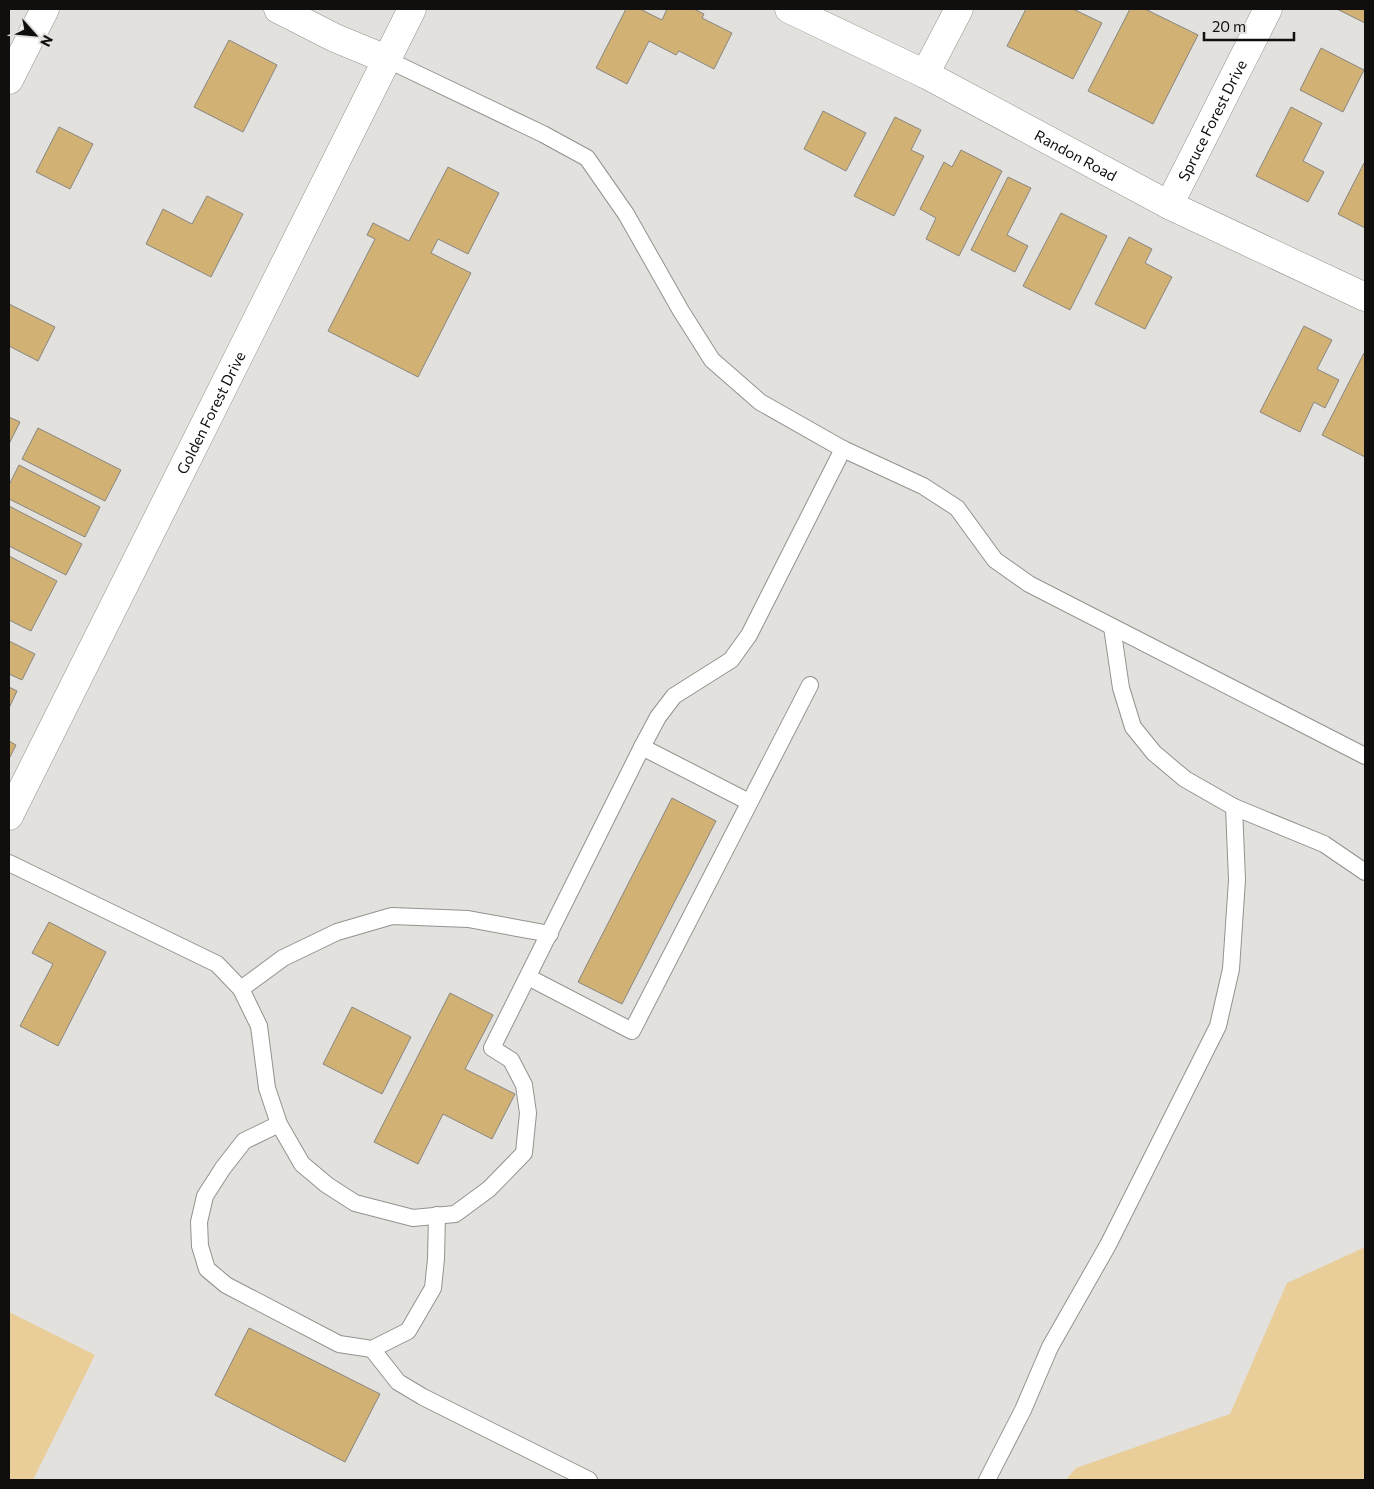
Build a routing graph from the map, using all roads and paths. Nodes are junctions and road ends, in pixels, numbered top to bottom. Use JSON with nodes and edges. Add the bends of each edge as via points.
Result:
{"nodes":[{"id":1,"x":44,"y":9,"type":"edge"},
{"id":2,"x":278,"y":9,"type":"edge"},
{"id":3,"x":412,"y":9,"type":"edge"},
{"id":4,"x":789,"y":9,"type":"edge"},
{"id":5,"x":959,"y":9,"type":"edge"},
{"id":6,"x":1268,"y":9,"type":"edge"},
{"id":7,"x":386,"y":59,"type":"junction"},
{"id":8,"x":924,"y":74,"type":"junction"},
{"id":9,"x":9,"y":80,"type":"edge"},
{"id":10,"x":1169,"y":205,"type":"junction"},
{"id":11,"x":1365,"y":297,"type":"edge"},
{"id":12,"x":844,"y":449,"type":"junction"},
{"id":13,"x":1112,"y":627,"type":"junction"},
{"id":14,"x":810,"y":684,"type":"dead end"},
{"id":15,"x":642,"y":747,"type":"junction"},
{"id":16,"x":1365,"y":756,"type":"edge"},
{"id":17,"x":749,"y":802,"type":"junction"},
{"id":18,"x":1234,"y":807,"type":"junction"},
{"id":19,"x":9,"y":816,"type":"edge"},
{"id":20,"x":9,"y":863,"type":"edge"},
{"id":21,"x":1365,"y":872,"type":"edge"},
{"id":22,"x":550,"y":934,"type":"junction"},
{"id":23,"x":528,"y":976,"type":"junction"},
{"id":24,"x":241,"y":989,"type":"junction"},
{"id":25,"x":279,"y":1124,"type":"junction"},
{"id":26,"x":437,"y":1215,"type":"junction"},
{"id":27,"x":372,"y":1350,"type":"junction"},
{"id":28,"x":589,"y":1480,"type":"edge"},
{"id":29,"x":987,"y":1480,"type":"edge"}],
"edges":[{"from":1,"to":9,"type":"street"},
{"from":2,"to":7,"type":"street"},
{"from":3,"to":7,"type":"street","name":"Golden Forest Drive"},
{"from":4,"to":8,"type":"street","name":"Randon Road"},
{"from":5,"to":8,"type":"street"},
{"from":6,"to":10,"type":"street","name":"Spruce Forest Drive"},
{"from":7,"to":12,"type":"lane","via":[[587,158],[626,214],[712,360],[760,402]]},
{"from":7,"to":19,"type":"street","name":"Golden Forest Drive"},
{"from":8,"to":10,"type":"street","name":"Randon Road"},
{"from":10,"to":11,"type":"street","name":"Randon Road"},
{"from":12,"to":13,"type":"lane","via":[[923,486],[957,508],[995,560],[1029,584]]},
{"from":12,"to":15,"type":"lane","via":[[749,635],[731,660],[674,696]]},
{"from":13,"to":16,"type":"lane"},
{"from":13,"to":18,"type":"lane","via":[[1121,688],[1133,727],[1154,753],[1185,779]]},
{"from":14,"to":17,"type":"lane"},
{"from":15,"to":17,"type":"lane"},
{"from":15,"to":22,"type":"lane"},
{"from":17,"to":23,"type":"lane","via":[[632,1031]]},
{"from":18,"to":21,"type":"lane","via":[[1324,844]]},
{"from":18,"to":29,"type":"lane","via":[[1236,880],[1231,959],[1218,1026],[1108,1245],[1050,1347],[1023,1410]]},
{"from":20,"to":24,"type":"lane","via":[[217,964]]},
{"from":22,"to":23,"type":"lane"},
{"from":22,"to":24,"type":"lane","via":[[468,919],[392,916],[337,932],[283,958]]},
{"from":23,"to":26,"type":"lane","via":[[492,1048],[511,1060],[524,1085],[528,1113],[524,1153],[489,1189],[462,1209],[454,1214]]},
{"from":24,"to":25,"type":"lane","via":[[259,1026],[267,1088]]},
{"from":25,"to":26,"type":"lane","via":[[302,1164],[355,1203],[413,1218]]},
{"from":25,"to":27,"type":"lane","via":[[244,1141],[205,1196],[199,1222],[200,1246],[207,1268],[226,1285],[339,1344]]},
{"from":26,"to":27,"type":"lane","via":[[433,1288],[408,1331]]},
{"from":27,"to":28,"type":"lane","via":[[398,1382],[423,1397]]}]}
